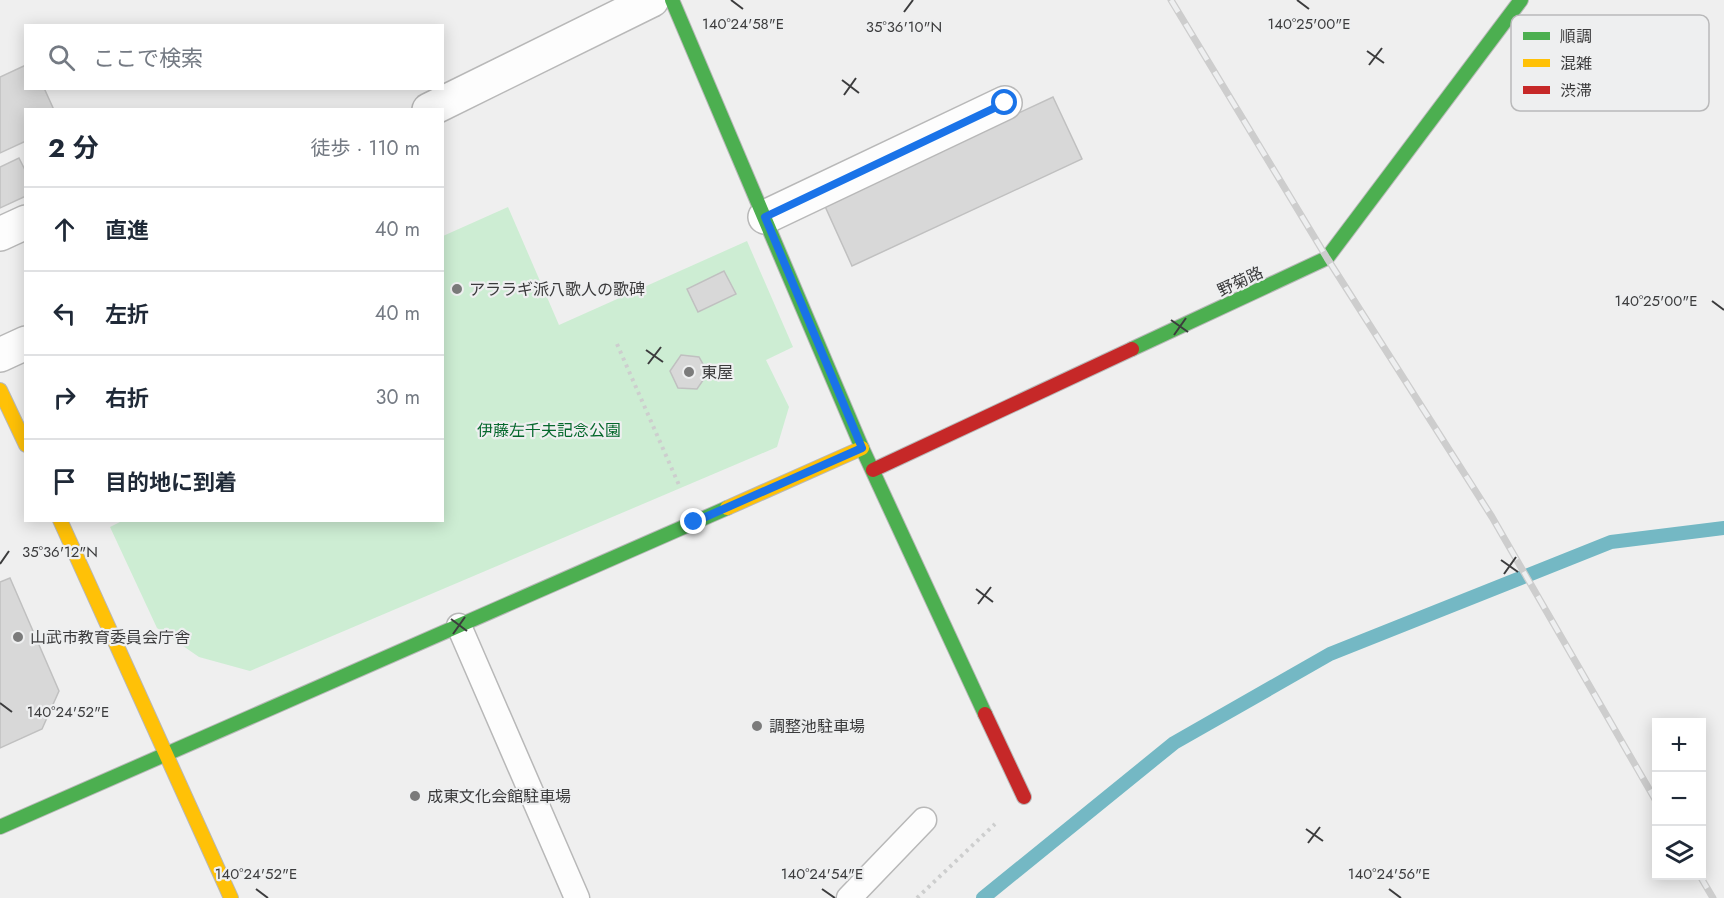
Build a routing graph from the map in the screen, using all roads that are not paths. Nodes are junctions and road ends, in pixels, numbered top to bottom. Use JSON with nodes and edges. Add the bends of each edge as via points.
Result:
{"nodes":[{"id":1,"x":652,"y":0,"type":"edge"},
{"id":2,"x":672,"y":0,"type":"edge"},
{"id":3,"x":1521,"y":0,"type":"edge"},
{"id":4,"x":1005,"y":103,"type":"dead end"},
{"id":5,"x":433,"y":108,"type":"edge"},
{"id":6,"x":765,"y":217,"type":"junction"},
{"id":7,"x":24,"y":223,"type":"edge"},
{"id":8,"x":0,"y":234,"type":"edge"},
{"id":9,"x":24,"y":344,"type":"edge"},
{"id":10,"x":0,"y":355,"type":"edge"},
{"id":11,"x":0,"y":390,"type":"edge"},
{"id":12,"x":24,"y":442,"type":"edge"},
{"id":13,"x":862,"y":448,"type":"junction"},
{"id":14,"x":873,"y":470,"type":"junction"},
{"id":15,"x":61,"y":522,"type":"edge"},
{"id":16,"x":459,"y":626,"type":"junction"},
{"id":17,"x":168,"y":754,"type":"junction"},
{"id":18,"x":1024,"y":797,"type":"road end"},
{"id":19,"x":924,"y":820,"type":"dead end"},
{"id":20,"x":0,"y":827,"type":"edge"},
{"id":21,"x":231,"y":898,"type":"edge"},
{"id":22,"x":577,"y":898,"type":"edge"},
{"id":23,"x":849,"y":898,"type":"edge"}],
"edges":[{"from":1,"to":5,"type":"street"},
{"from":2,"to":6,"type":"street"},
{"from":3,"to":14,"type":"street","name":"野菊路","via":[[1327,258]]},
{"from":4,"to":6,"type":"street"},
{"from":6,"to":13,"type":"street"},
{"from":7,"to":8,"type":"street"},
{"from":9,"to":10,"type":"street"},
{"from":11,"to":12,"type":"street"},
{"from":13,"to":14,"type":"street"},
{"from":13,"to":16,"type":"street"},
{"from":14,"to":18,"type":"street"},
{"from":15,"to":17,"type":"street"},
{"from":16,"to":17,"type":"street"},
{"from":16,"to":22,"type":"lane"},
{"from":17,"to":20,"type":"street"},
{"from":17,"to":21,"type":"street"},
{"from":19,"to":23,"type":"lane"}]}
